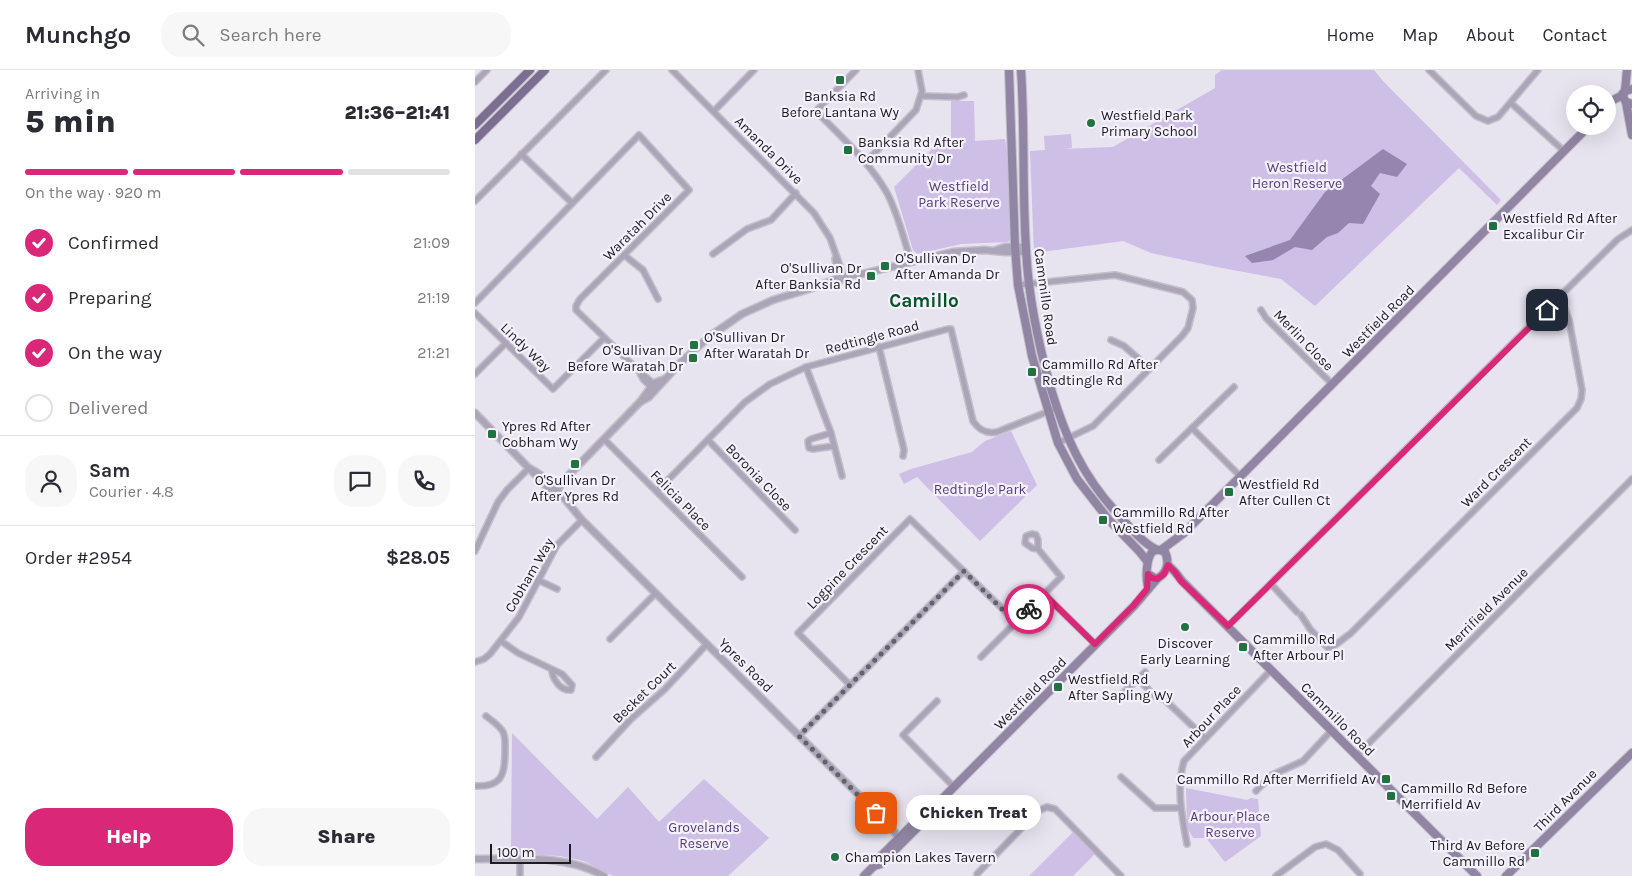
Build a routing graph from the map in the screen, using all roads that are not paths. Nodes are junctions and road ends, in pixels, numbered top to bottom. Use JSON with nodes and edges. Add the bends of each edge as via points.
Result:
{"nodes":[{"id":1,"x":487,"y":70,"type":"edge"},
{"id":2,"x":530,"y":70,"type":"edge"},
{"id":3,"x":545,"y":70,"type":"edge"},
{"id":4,"x":607,"y":70,"type":"edge"},
{"id":5,"x":672,"y":70,"type":"edge"},
{"id":6,"x":754,"y":70,"type":"edge"},
{"id":7,"x":856,"y":70,"type":"edge"},
{"id":8,"x":918,"y":70,"type":"edge"},
{"id":9,"x":1009,"y":70,"type":"edge"},
{"id":10,"x":1021,"y":70,"type":"edge"},
{"id":11,"x":1538,"y":70,"type":"edge"},
{"id":12,"x":1627,"y":70,"type":"edge"},
{"id":13,"x":1432,"y":71,"type":"edge"},
{"id":14,"x":476,"y":79,"type":"edge"},
{"id":15,"x":921,"y":96,"type":"junction"},
{"id":16,"x":964,"y":96,"type":"dead end"},
{"id":17,"x":1627,"y":97,"type":"edge"},
{"id":18,"x":1511,"y":103,"type":"junction"},
{"id":19,"x":1616,"y":104,"type":"edge"},
{"id":20,"x":714,"y":112,"type":"junction"},
{"id":21,"x":475,"y":125,"type":"edge"},
{"id":22,"x":1580,"y":135,"type":"edge"},
{"id":23,"x":1632,"y":135,"type":"edge"},
{"id":24,"x":475,"y":140,"type":"edge"},
{"id":25,"x":1564,"y":151,"type":"junction"},
{"id":26,"x":521,"y":154,"type":"junction"},
{"id":27,"x":866,"y":162,"type":"junction"},
{"id":28,"x":795,"y":193,"type":"junction"},
{"id":29,"x":475,"y":201,"type":"edge"},
{"id":30,"x":573,"y":203,"type":"junction"},
{"id":31,"x":1631,"y":232,"type":"edge"},
{"id":32,"x":1026,"y":249,"type":"junction"},
{"id":33,"x":1015,"y":250,"type":"junction"},
{"id":34,"x":624,"y":254,"type":"junction"},
{"id":35,"x":713,"y":254,"type":"dead end"},
{"id":36,"x":911,"y":262,"type":"junction"},
{"id":37,"x":842,"y":279,"type":"junction"},
{"id":38,"x":1029,"y":284,"type":"junction"},
{"id":39,"x":1018,"y":286,"type":"junction"},
{"id":40,"x":658,"y":299,"type":"dead end"},
{"id":41,"x":1556,"y":300,"type":"junction"},
{"id":42,"x":475,"y":303,"type":"edge"},
{"id":43,"x":1261,"y":310,"type":"dead end"},
{"id":44,"x":475,"y":313,"type":"edge"},
{"id":45,"x":604,"y":338,"type":"junction"},
{"id":46,"x":1111,"y":340,"type":"dead end"},
{"id":47,"x":506,"y":343,"type":"junction"},
{"id":48,"x":879,"y":346,"type":"junction"},
{"id":49,"x":806,"y":367,"type":"junction"},
{"id":50,"x":1149,"y":368,"type":"junction"},
{"id":51,"x":475,"y":374,"type":"edge"},
{"id":52,"x":1332,"y":384,"type":"junction"},
{"id":53,"x":654,"y":387,"type":"junction"},
{"id":54,"x":1233,"y":387,"type":"dead end"},
{"id":55,"x":1057,"y":408,"type":"junction"},
{"id":56,"x":1048,"y":412,"type":"junction"},
{"id":57,"x":475,"y":414,"type":"edge"},
{"id":58,"x":1192,"y":428,"type":"junction"},
{"id":59,"x":831,"y":433,"type":"junction"},
{"id":60,"x":604,"y":439,"type":"junction"},
{"id":61,"x":1068,"y":439,"type":"junction"},
{"id":62,"x":708,"y":440,"type":"junction"},
{"id":63,"x":1058,"y":443,"type":"junction"},
{"id":64,"x":834,"y":446,"type":"junction"},
{"id":65,"x":903,"y":456,"type":"dead end"},
{"id":66,"x":1159,"y":460,"type":"dead end"},
{"id":67,"x":529,"y":468,"type":"junction"},
{"id":68,"x":842,"y":476,"type":"dead end"},
{"id":69,"x":1240,"y":476,"type":"junction"},
{"id":70,"x":1632,"y":479,"type":"edge"},
{"id":71,"x":553,"y":490,"type":"junction"},
{"id":72,"x":657,"y":491,"type":"junction"},
{"id":73,"x":582,"y":520,"type":"junction"},
{"id":74,"x":795,"y":530,"type":"dead end"},
{"id":75,"x":1038,"y":549,"type":"dead end"},
{"id":76,"x":475,"y":551,"type":"edge"},
{"id":77,"x":1162,"y":552,"type":"junction"},
{"id":78,"x":1147,"y":561,"type":"junction"},
{"id":79,"x":1168,"y":565,"type":"junction"},
{"id":80,"x":964,"y":571,"type":"junction"},
{"id":81,"x":1148,"y":574,"type":"junction"},
{"id":82,"x":1161,"y":576,"type":"junction"},
{"id":83,"x":742,"y":577,"type":"dead end"},
{"id":84,"x":538,"y":580,"type":"junction"},
{"id":85,"x":1181,"y":581,"type":"junction"},
{"id":86,"x":1271,"y":584,"type":"junction"},
{"id":87,"x":1148,"y":588,"type":"junction"},
{"id":88,"x":557,"y":589,"type":"dead end"},
{"id":89,"x":656,"y":593,"type":"junction"},
{"id":90,"x":1044,"y":594,"type":"junction"},
{"id":91,"x":1015,"y":622,"type":"junction"},
{"id":92,"x":1228,"y":626,"type":"junction"},
{"id":93,"x":610,"y":639,"type":"dead end"},
{"id":94,"x":501,"y":640,"type":"junction"},
{"id":95,"x":707,"y":644,"type":"junction"},
{"id":96,"x":1095,"y":644,"type":"junction"},
{"id":97,"x":981,"y":657,"type":"dead end"},
{"id":98,"x":475,"y":662,"type":"edge"},
{"id":99,"x":1271,"y":670,"type":"junction"},
{"id":100,"x":552,"y":671,"type":"dead end"},
{"id":101,"x":1145,"y":672,"type":"dead end"},
{"id":102,"x":1138,"y":679,"type":"junction"},
{"id":103,"x":849,"y":685,"type":"junction"},
{"id":104,"x":1120,"y":696,"type":"dead end"},
{"id":105,"x":937,"y":701,"type":"dead end"},
{"id":106,"x":486,"y":716,"type":"dead end"},
{"id":107,"x":1333,"y":730,"type":"junction"},
{"id":108,"x":799,"y":736,"type":"junction"},
{"id":109,"x":1205,"y":738,"type":"junction"},
{"id":110,"x":1632,"y":753,"type":"edge"},
{"id":111,"x":1357,"y":755,"type":"junction"},
{"id":112,"x":596,"y":757,"type":"dead end"},
{"id":113,"x":1632,"y":757,"type":"edge"},
{"id":114,"x":1621,"y":762,"type":"junction"},
{"id":115,"x":1121,"y":777,"type":"dead end"},
{"id":116,"x":475,"y":786,"type":"edge"},
{"id":117,"x":954,"y":787,"type":"junction"},
{"id":118,"x":1256,"y":791,"type":"dead end"},
{"id":119,"x":1181,"y":808,"type":"junction"},
{"id":120,"x":902,"y":838,"type":"junction"},
{"id":121,"x":1187,"y":844,"type":"dead end"},
{"id":122,"x":475,"y":859,"type":"edge"},
{"id":123,"x":520,"y":859,"type":"junction"},
{"id":124,"x":1360,"y":874,"type":"dead end"},
{"id":125,"x":977,"y":875,"type":"edge"},
{"id":126,"x":520,"y":876,"type":"edge"},
{"id":127,"x":604,"y":876,"type":"edge"},
{"id":128,"x":864,"y":876,"type":"edge"},
{"id":129,"x":1121,"y":876,"type":"edge"},
{"id":130,"x":1276,"y":876,"type":"edge"},
{"id":131,"x":1477,"y":876,"type":"edge"},
{"id":132,"x":1506,"y":876,"type":"edge"}],
"edges":[{"from":1,"to":14,"type":"street"},
{"from":2,"to":21,"type":"main road"},
{"from":3,"to":24,"type":"main road"},
{"from":4,"to":26,"type":"street"},
{"from":5,"to":20,"type":"street","name":"Amanda Drive"},
{"from":6,"to":20,"type":"street"},
{"from":7,"to":27,"type":"street","via":[[816,111]]},
{"from":8,"to":15,"type":"street"},
{"from":9,"to":33,"type":"main road","name":"Cammillo Road"},
{"from":10,"to":32,"type":"main road","name":"Cammillo Road"},
{"from":11,"to":18,"type":"street"},
{"from":12,"to":17,"type":"main road"},
{"from":13,"to":18,"type":"street","via":[[1481,119],[1495,119]]},
{"from":15,"to":16,"type":"street"},
{"from":15,"to":27,"type":"street","via":[[913,114]]},
{"from":17,"to":19,"type":"main road"},
{"from":17,"to":23,"type":"main road"},
{"from":18,"to":25,"type":"street"},
{"from":20,"to":28,"type":"street","name":"Amanda Drive"},
{"from":22,"to":25,"type":"main road","name":"Westfield Road"},
{"from":25,"to":52,"type":"main road","name":"Westfield Road"},
{"from":26,"to":29,"type":"street"},
{"from":26,"to":30,"type":"street"},
{"from":27,"to":36,"type":"street","via":[[886,191]]},
{"from":28,"to":35,"type":"street","via":[[771,220],[747,229]]},
{"from":28,"to":37,"type":"street","name":"Amanda Drive","via":[[819,218],[830,238]]},
{"from":30,"to":34,"type":"street","name":"Waratah Drive","via":[[639,135],[689,190]]},
{"from":30,"to":42,"type":"street","name":"Waratah Drive"},
{"from":31,"to":41,"type":"street","via":[[1618,239]]},
{"from":32,"to":33,"type":"street"},
{"from":32,"to":38,"type":"main road","name":"Cammillo Road"},
{"from":33,"to":36,"type":"street","via":[[957,251]]},
{"from":33,"to":39,"type":"main road","name":"Cammillo Road"},
{"from":34,"to":40,"type":"street","via":[[643,270]]},
{"from":34,"to":45,"type":"street","name":"Waratah Drive","via":[[576,306],[576,310]]},
{"from":36,"to":37,"type":"street"},
{"from":37,"to":53,"type":"street","via":[[829,286],[773,300],[742,314],[711,336],[663,383]]},
{"from":38,"to":39,"type":"street"},
{"from":38,"to":50,"type":"street","via":[[1119,276],[1187,294],[1193,308],[1188,328]]},
{"from":38,"to":55,"type":"main road","name":"Cammillo Road","via":[[1036,330]]},
{"from":39,"to":56,"type":"main road","name":"Cammillo Road","via":[[1031,356]]},
{"from":41,"to":86,"type":"street"},
{"from":41,"to":86,"type":"street","name":"Ward Crescent","via":[[1565,309],[1569,320],[1582,390],[1577,408],[1350,634],[1333,647],[1328,648]]},
{"from":43,"to":52,"type":"street","name":"Merlin Close","via":[[1265,318]]},
{"from":44,"to":47,"type":"street","name":"Lindy Way"},
{"from":45,"to":47,"type":"street","name":"Lindy Way","via":[[553,388]]},
{"from":45,"to":53,"type":"street","name":"Waratah Drive"},
{"from":46,"to":50,"type":"street","via":[[1124,346]]},
{"from":47,"to":51,"type":"street"},
{"from":48,"to":49,"type":"street","name":"Redtingle Road"},
{"from":48,"to":56,"type":"street","name":"Redtingle Road","via":[[951,329],[973,421],[978,428],[997,432]]},
{"from":48,"to":65,"type":"street"},
{"from":49,"to":59,"type":"street"},
{"from":49,"to":62,"type":"street","name":"Redtingle Road","via":[[770,384],[745,402]]},
{"from":50,"to":61,"type":"street","via":[[1093,426]]},
{"from":52,"to":69,"type":"main road","name":"Westfield Road"},
{"from":53,"to":60,"type":"street","via":[[649,397]]},
{"from":54,"to":58,"type":"street"},
{"from":55,"to":56,"type":"street","name":"Redtingle Road"},
{"from":55,"to":61,"type":"main road","name":"Cammillo Road"},
{"from":56,"to":63,"type":"main road","name":"Cammillo Road"},
{"from":57,"to":67,"type":"street","name":"Ypres Road"},
{"from":58,"to":66,"type":"street"},
{"from":58,"to":69,"type":"street"},
{"from":59,"to":64,"type":"street"},
{"from":59,"to":64,"type":"street","via":[[811,439],[807,445],[813,449]]},
{"from":60,"to":71,"type":"street"},
{"from":60,"to":72,"type":"street","name":"Felicia Place"},
{"from":61,"to":63,"type":"street"},
{"from":61,"to":77,"type":"main road","name":"Cammillo Road","via":[[1081,465],[1108,502],[1146,543]]},
{"from":62,"to":72,"type":"street","name":"Redtingle Road"},
{"from":62,"to":74,"type":"street","name":"Boronia Close"},
{"from":63,"to":78,"type":"main road","name":"Cammillo Road","via":[[1081,486]]},
{"from":64,"to":68,"type":"street"},
{"from":67,"to":71,"type":"street","name":"Ypres Road"},
{"from":67,"to":76,"type":"street","via":[[498,502]]},
{"from":69,"to":77,"type":"main road","name":"Westfield Road"},
{"from":70,"to":111,"type":"street","name":"Merrifield Avenue"},
{"from":71,"to":73,"type":"street","name":"Ypres Road"},
{"from":72,"to":83,"type":"street","name":"Felicia Place"},
{"from":73,"to":84,"type":"street","name":"Cobham Way","via":[[557,545]]},
{"from":73,"to":89,"type":"street","name":"Ypres Road"},
{"from":75,"to":90,"type":"street","via":[[1061,577]]},
{"from":77,"to":78,"type":"main road","via":[[1151,555]]},
{"from":77,"to":79,"type":"main road"},
{"from":78,"to":81,"type":"main road"},
{"from":79,"to":82,"type":"main road"},
{"from":79,"to":85,"type":"main road","name":"Cammillo Road"},
{"from":80,"to":91,"type":"street"},
{"from":80,"to":103,"type":"street"},
{"from":80,"to":103,"type":"street","name":"Logpine Crescent","via":[[910,519],[798,633]]},
{"from":81,"to":82,"type":"main road","via":[[1152,578]]},
{"from":81,"to":87,"type":"main road"},
{"from":82,"to":85,"type":"main road","name":"Cammillo Road"},
{"from":82,"to":87,"type":"main road","name":"Westfield Road"},
{"from":84,"to":88,"type":"street"},
{"from":84,"to":94,"type":"street","name":"Cobham Way","via":[[527,605]]},
{"from":85,"to":92,"type":"main road","name":"Cammillo Road"},
{"from":86,"to":92,"type":"street"},
{"from":87,"to":96,"type":"main road","name":"Westfield Road"},
{"from":89,"to":93,"type":"street"},
{"from":89,"to":95,"type":"street","name":"Ypres Road"},
{"from":90,"to":91,"type":"street"},
{"from":90,"to":96,"type":"street"},
{"from":91,"to":97,"type":"street"},
{"from":92,"to":99,"type":"main road","name":"Cammillo Road"},
{"from":94,"to":98,"type":"street","name":"Cobham Way","via":[[484,659]]},
{"from":94,"to":100,"type":"street","via":[[518,654]]},
{"from":95,"to":108,"type":"street","name":"Ypres Road"},
{"from":95,"to":112,"type":"street","name":"Becket Court"},
{"from":96,"to":117,"type":"main road","name":"Westfield Road"},
{"from":99,"to":107,"type":"main road","name":"Cammillo Road"},
{"from":99,"to":109,"type":"street","name":"Arbour Place"},
{"from":101,"to":102,"type":"street"},
{"from":102,"to":104,"type":"street"},
{"from":102,"to":109,"type":"street"},
{"from":103,"to":108,"type":"street"},
{"from":105,"to":117,"type":"street","via":[[903,735]]},
{"from":106,"to":116,"type":"street","via":[[504,734],[505,760],[499,780],[491,785]]},
{"from":107,"to":111,"type":"main road","name":"Cammillo Road"},
{"from":107,"to":118,"type":"street","via":[[1303,761],[1271,775]]},
{"from":108,"to":120,"type":"street","name":"Ypres Road"},
{"from":109,"to":119,"type":"street","name":"Arbour Place","via":[[1184,761],[1180,774]]},
{"from":110,"to":114,"type":"main road","name":"Third Avenue"},
{"from":111,"to":131,"type":"main road","name":"Cammillo Road"},
{"from":113,"to":114,"type":"main road","name":"Third Avenue"},
{"from":114,"to":132,"type":"main road","name":"Third Avenue"},
{"from":115,"to":119,"type":"street","via":[[1155,808]]},
{"from":117,"to":120,"type":"main road","name":"Westfield Road","via":[[918,827]]},
{"from":119,"to":121,"type":"street","name":"Arbour Place"},
{"from":120,"to":128,"type":"main road","name":"Westfield Road","via":[[881,864]]},
{"from":122,"to":123,"type":"street"},
{"from":123,"to":126,"type":"street"},
{"from":123,"to":127,"type":"street","via":[[563,861]]},
{"from":124,"to":130,"type":"street","via":[[1338,850],[1326,844],[1315,847]]},
{"from":125,"to":129,"type":"street","via":[[1038,811],[1047,807],[1055,810]]}]}
